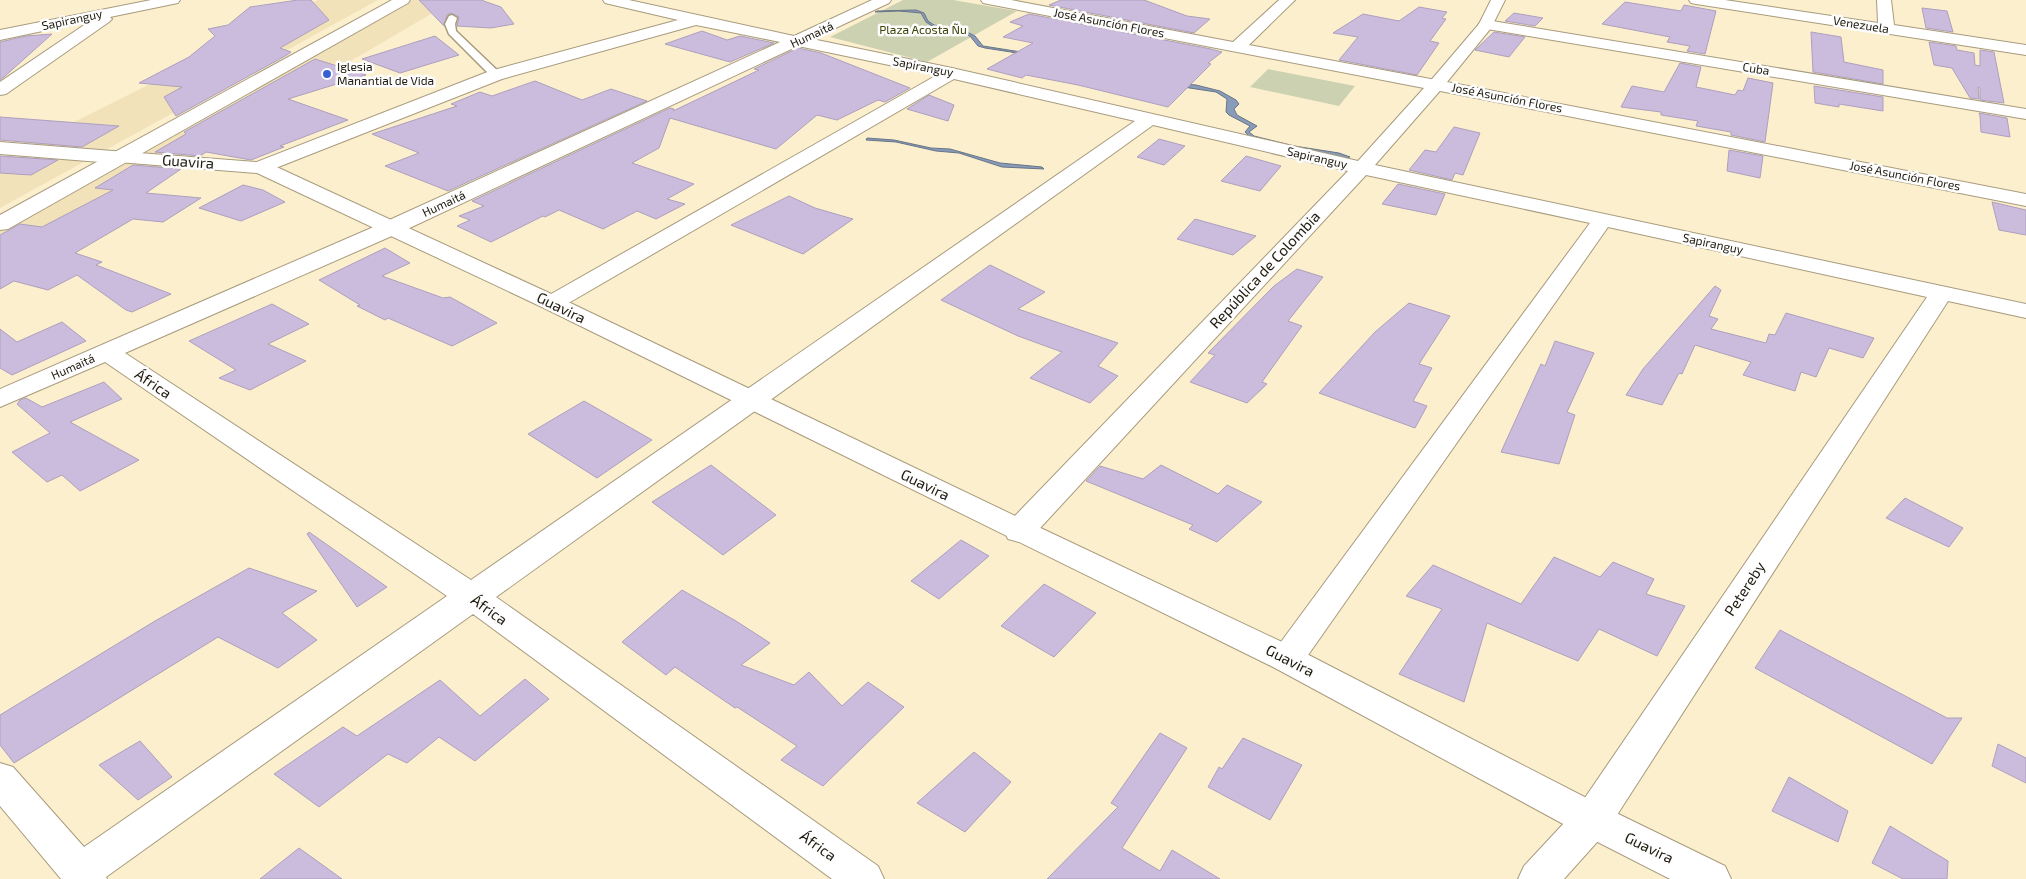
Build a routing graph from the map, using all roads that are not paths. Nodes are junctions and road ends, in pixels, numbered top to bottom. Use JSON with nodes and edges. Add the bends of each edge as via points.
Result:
{"nodes":[{"id":1,"x":173,"y":0,"type":"edge"},
{"id":2,"x":386,"y":0,"type":"edge"},
{"id":3,"x":403,"y":0,"type":"edge"},
{"id":4,"x":610,"y":0,"type":"edge"},
{"id":5,"x":884,"y":0,"type":"edge"},
{"id":6,"x":988,"y":0,"type":"edge"},
{"id":7,"x":1288,"y":0,"type":"edge"},
{"id":8,"x":1498,"y":0,"type":"edge"},
{"id":9,"x":1696,"y":0,"type":"edge"},
{"id":10,"x":1884,"y":0,"type":"edge"},
{"id":11,"x":1089,"y":5,"type":"dead end"},
{"id":12,"x":113,"y":12,"type":"junction"},
{"id":13,"x":1074,"y":16,"type":"junction"},
{"id":14,"x":452,"y":18,"type":"dead end"},
{"id":15,"x":694,"y":20,"type":"junction"},
{"id":16,"x":1486,"y":25,"type":"junction"},
{"id":17,"x":1886,"y":28,"type":"junction"},
{"id":18,"x":0,"y":35,"type":"edge"},
{"id":19,"x":797,"y":42,"type":"junction"},
{"id":20,"x":1236,"y":46,"type":"junction"},
{"id":21,"x":2026,"y":50,"type":"edge"},
{"id":22,"x":952,"y":73,"type":"junction"},
{"id":23,"x":496,"y":75,"type":"junction"},
{"id":24,"x":1436,"y":85,"type":"junction"},
{"id":25,"x":0,"y":89,"type":"edge"},
{"id":26,"x":2026,"y":114,"type":"edge"},
{"id":27,"x":1151,"y":118,"type":"junction"},
{"id":28,"x":0,"y":148,"type":"edge"},
{"id":29,"x":110,"y":157,"type":"junction"},
{"id":30,"x":262,"y":167,"type":"junction"},
{"id":31,"x":1362,"y":168,"type":"junction"},
{"id":32,"x":2026,"y":200,"type":"edge"},
{"id":33,"x":0,"y":210,"type":"edge"},
{"id":34,"x":1602,"y":220,"type":"junction"},
{"id":35,"x":0,"y":224,"type":"edge"},
{"id":36,"x":393,"y":227,"type":"junction"},
{"id":37,"x":1942,"y":292,"type":"junction"},
{"id":38,"x":552,"y":303,"type":"junction"},
{"id":39,"x":2026,"y":311,"type":"edge"},
{"id":40,"x":106,"y":352,"type":"junction"},
{"id":41,"x":0,"y":399,"type":"edge"},
{"id":42,"x":750,"y":399,"type":"junction"},
{"id":43,"x":1019,"y":531,"type":"junction"},
{"id":44,"x":470,"y":596,"type":"junction"},
{"id":45,"x":1288,"y":659,"type":"junction"},
{"id":46,"x":0,"y":779,"type":"edge"},
{"id":47,"x":1592,"y":820,"type":"junction"},
{"id":48,"x":84,"y":876,"type":"edge"},
{"id":49,"x":864,"y":879,"type":"edge"},
{"id":50,"x":1538,"y":879,"type":"edge"},
{"id":51,"x":1711,"y":879,"type":"edge"}],
"edges":[{"from":1,"to":12,"type":"street","name":"Sapiranguy"},
{"from":2,"to":29,"type":"street"},
{"from":3,"to":29,"type":"street"},
{"from":4,"to":15,"type":"street","name":"Sapiranguy"},
{"from":5,"to":19,"type":"street","name":"Humaitá"},
{"from":6,"to":13,"type":"street","name":"José Asunción Flores"},
{"from":7,"to":20,"type":"street"},
{"from":8,"to":16,"type":"street","name":"República de Colombia"},
{"from":9,"to":17,"type":"street","name":"Venezuela"},
{"from":10,"to":17,"type":"street"},
{"from":11,"to":13,"type":"street"},
{"from":12,"to":18,"type":"street","name":"Sapiranguy"},
{"from":12,"to":25,"type":"street"},
{"from":13,"to":20,"type":"street","name":"José Asunción Flores"},
{"from":14,"to":23,"type":"lane","via":[[452,32]]},
{"from":15,"to":19,"type":"street","name":"Sapiranguy"},
{"from":15,"to":23,"type":"street"},
{"from":16,"to":24,"type":"street","name":"República de Colombia"},
{"from":16,"to":26,"type":"street","name":"Cuba"},
{"from":17,"to":21,"type":"street","name":"Venezuela"},
{"from":19,"to":22,"type":"street","name":"Sapiranguy"},
{"from":19,"to":36,"type":"street","name":"Humaitá"},
{"from":20,"to":24,"type":"street","name":"José Asunción Flores"},
{"from":22,"to":27,"type":"street","name":"Sapiranguy"},
{"from":22,"to":38,"type":"street"},
{"from":23,"to":30,"type":"street"},
{"from":24,"to":31,"type":"street","name":"República de Colombia"},
{"from":24,"to":32,"type":"street","name":"José Asunción Flores"},
{"from":27,"to":31,"type":"street","name":"Sapiranguy"},
{"from":27,"to":42,"type":"street"},
{"from":28,"to":29,"type":"street","name":"Guavira"},
{"from":29,"to":30,"type":"street","name":"Guavira"},
{"from":29,"to":33,"type":"street"},
{"from":29,"to":35,"type":"street"},
{"from":30,"to":36,"type":"street","name":"Guavira"},
{"from":31,"to":34,"type":"street","name":"Sapiranguy"},
{"from":31,"to":43,"type":"street","name":"República de Colombia"},
{"from":34,"to":37,"type":"street","name":"Sapiranguy"},
{"from":34,"to":45,"type":"street"},
{"from":36,"to":38,"type":"street","name":"Guavira"},
{"from":36,"to":40,"type":"street","name":"Humaitá"},
{"from":37,"to":39,"type":"street","name":"Sapiranguy"},
{"from":37,"to":47,"type":"street","name":"Petereby"},
{"from":38,"to":42,"type":"street","name":"Guavira"},
{"from":40,"to":41,"type":"street","name":"Humaitá"},
{"from":40,"to":44,"type":"street","name":"África"},
{"from":42,"to":43,"type":"street","name":"Guavira"},
{"from":42,"to":44,"type":"street"},
{"from":43,"to":45,"type":"street","name":"Guavira"},
{"from":44,"to":48,"type":"street"},
{"from":44,"to":49,"type":"street","name":"África"},
{"from":45,"to":47,"type":"street","name":"Guavira"},
{"from":46,"to":48,"type":"street"},
{"from":47,"to":50,"type":"street","name":"Petereby"},
{"from":47,"to":51,"type":"street","name":"Guavira"}]}
